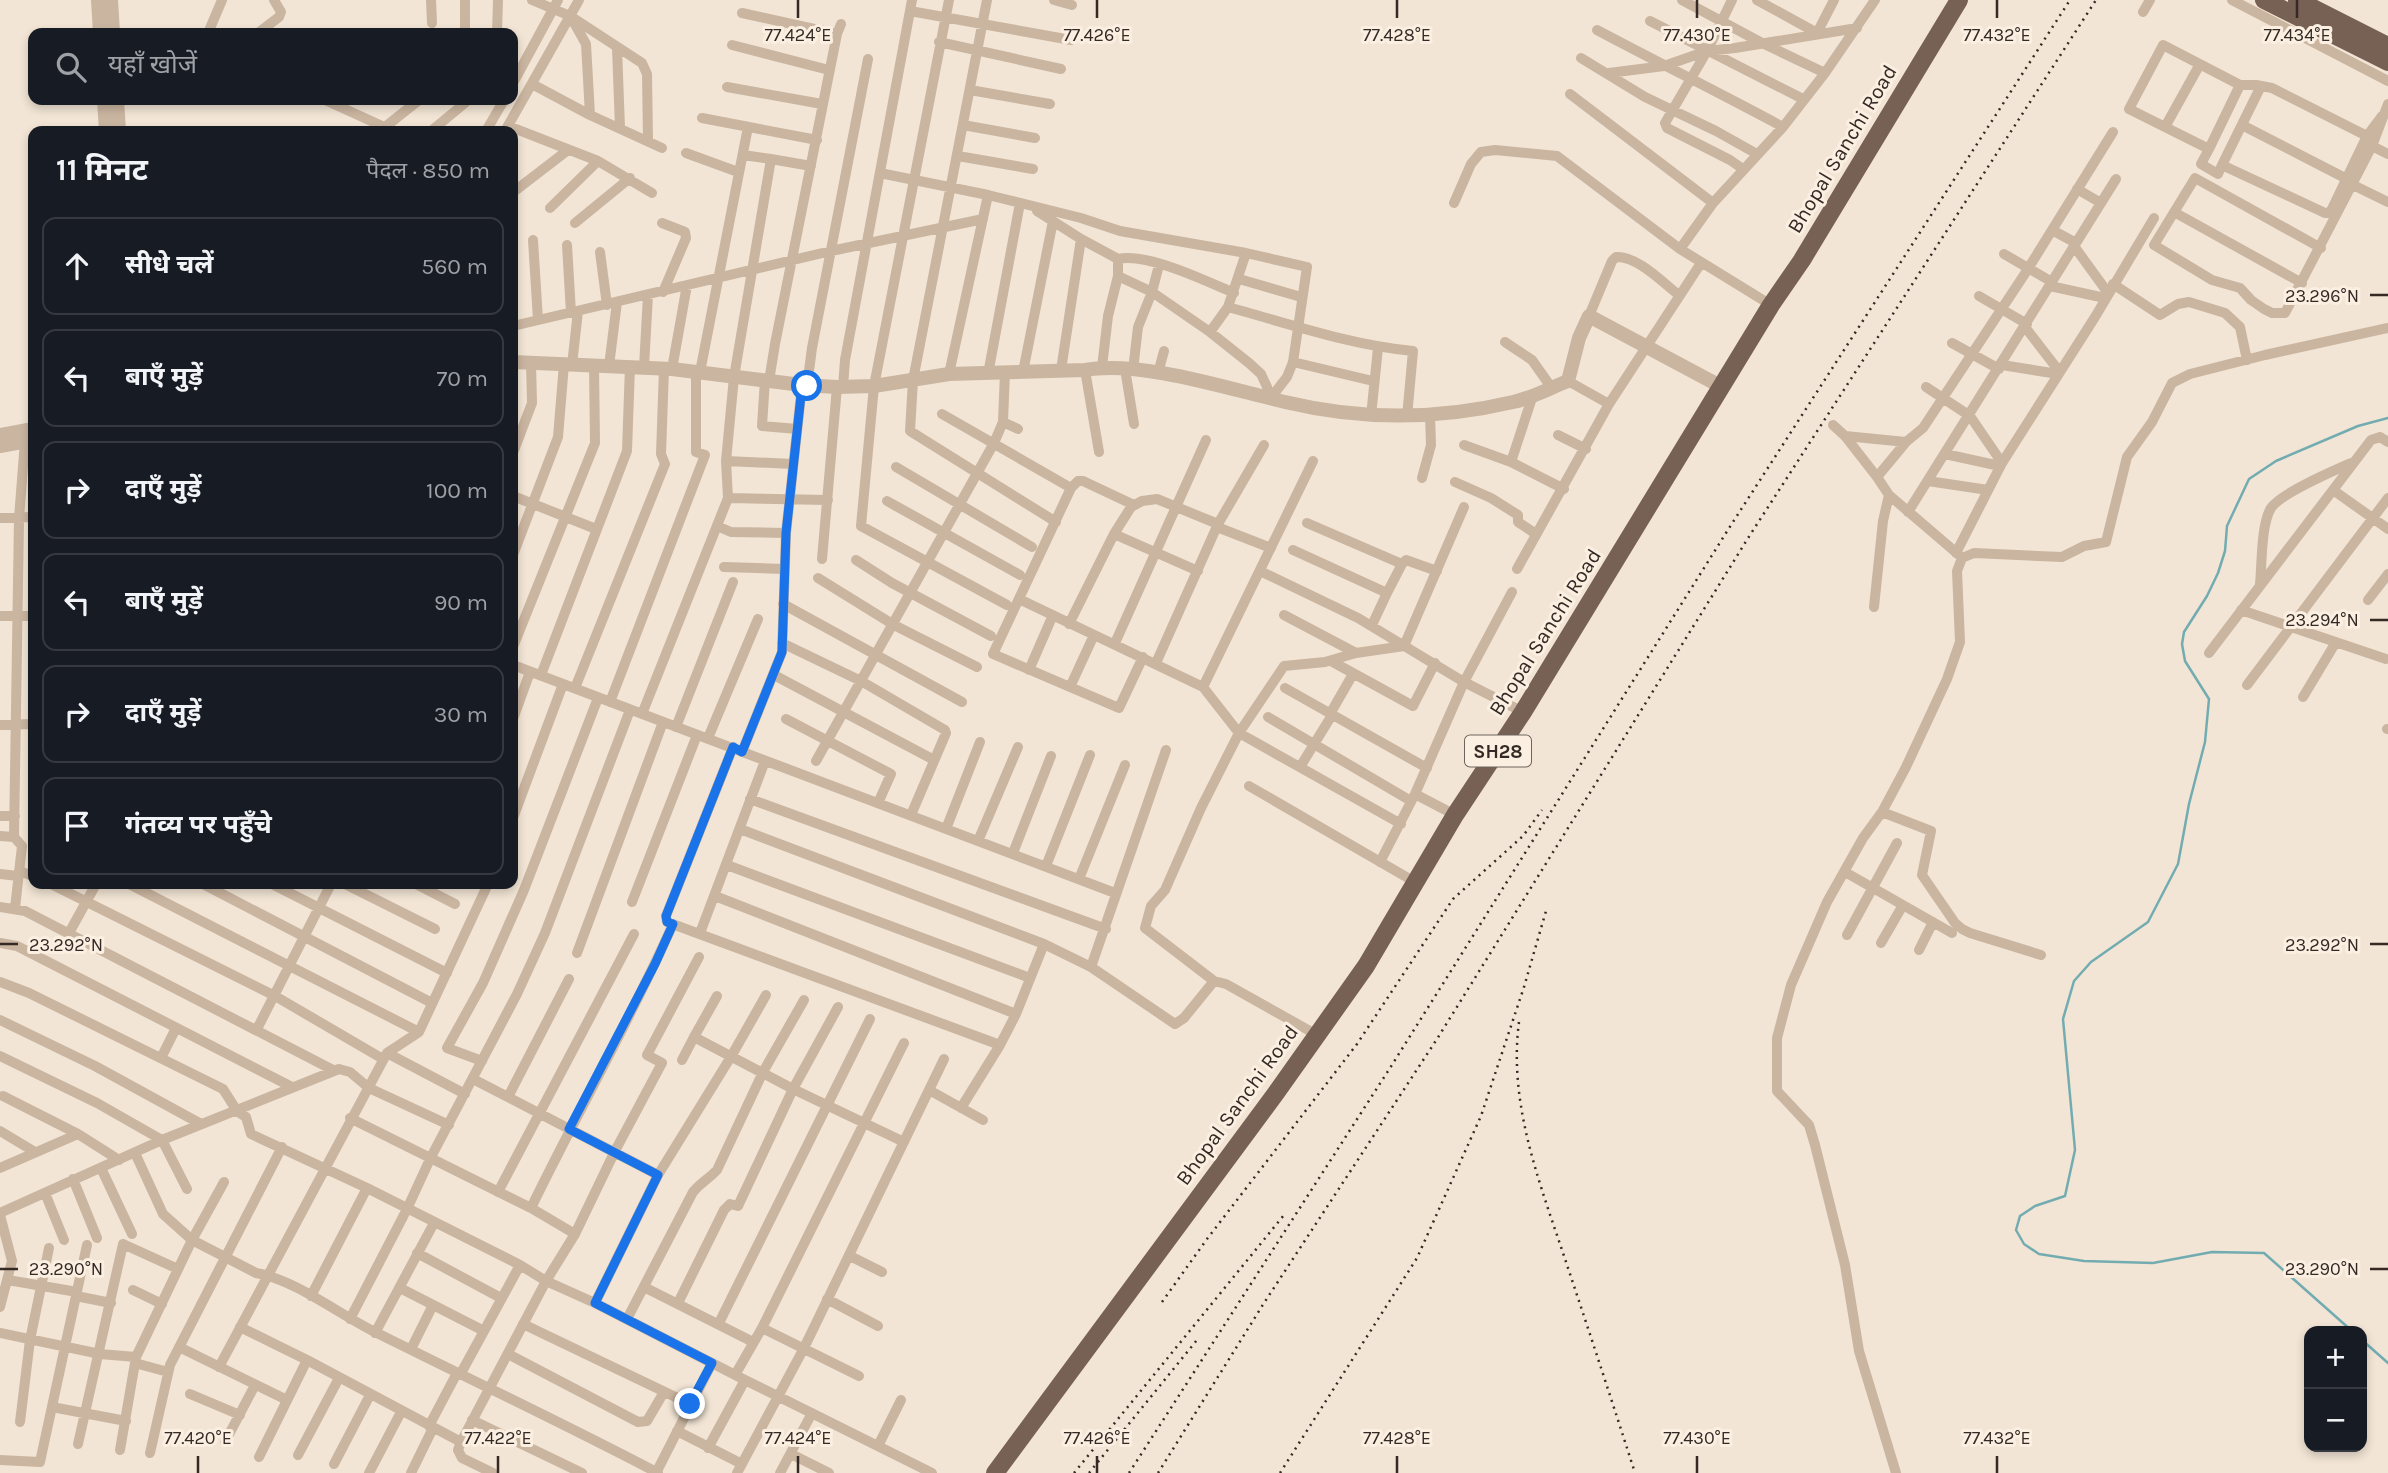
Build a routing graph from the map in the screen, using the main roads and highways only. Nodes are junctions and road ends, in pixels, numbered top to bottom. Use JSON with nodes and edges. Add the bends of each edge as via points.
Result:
{"nodes":[{"id":1,"x":1959,"y":0,"type":"edge"},
{"id":2,"x":2264,"y":0,"type":"edge"},
{"id":3,"x":2297,"y":0,"type":"edge"},
{"id":4,"x":2388,"y":46,"type":"edge"},
{"id":5,"x":2388,"y":62,"type":"edge"},
{"id":6,"x":995,"y":1473,"type":"edge"}],
"edges":[{"from":1,"to":6,"type":"main road","name":"Bhopal Sanchi Road","number":"SH28","via":[[1366,966]]},
{"from":2,"to":5,"type":"main road"},
{"from":3,"to":4,"type":"main road"}]}
